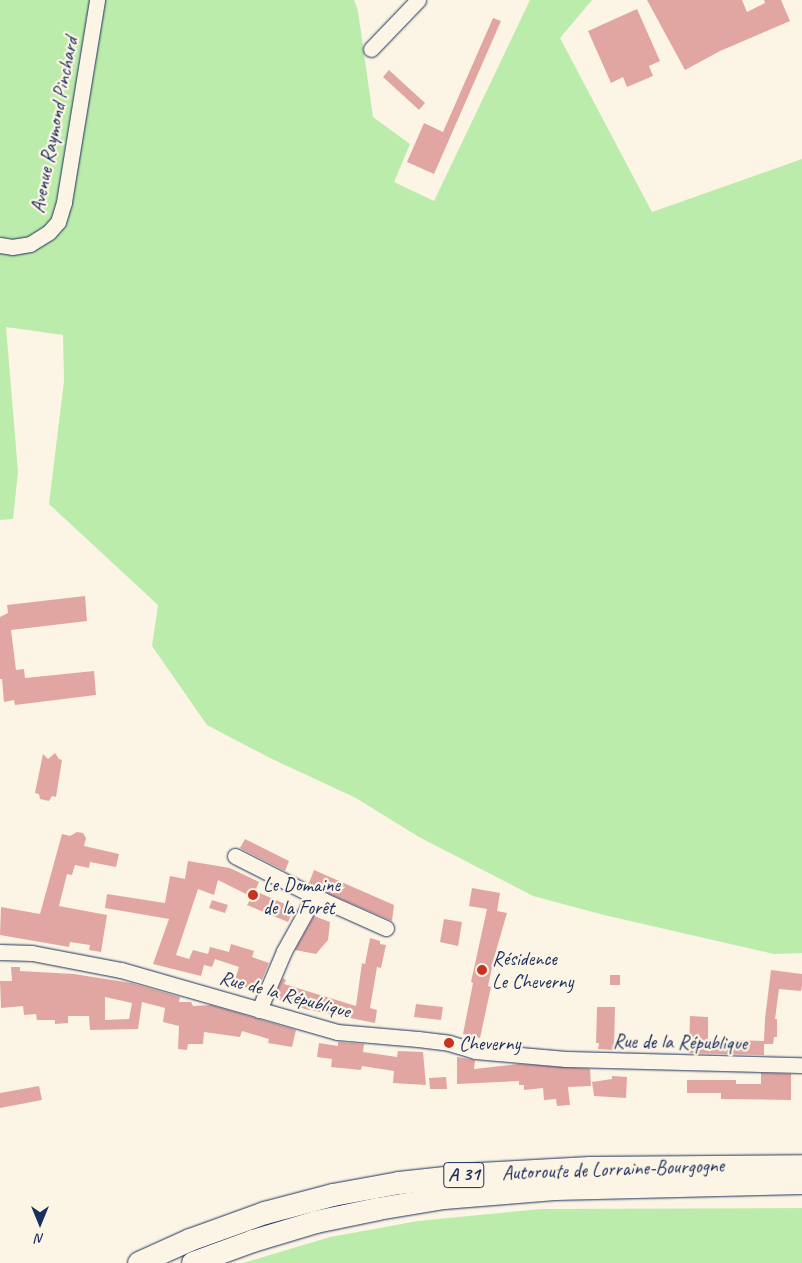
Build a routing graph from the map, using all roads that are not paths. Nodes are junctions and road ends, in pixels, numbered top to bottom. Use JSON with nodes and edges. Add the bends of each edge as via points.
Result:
{"nodes":[{"id":1,"x":97,"y":0,"type":"edge"},
{"id":2,"x":418,"y":0,"type":"edge"},
{"id":3,"x":371,"y":49,"type":"dead end"},
{"id":4,"x":0,"y":245,"type":"edge"},
{"id":5,"x":235,"y":856,"type":"dead end"},
{"id":6,"x":313,"y":899,"type":"junction"},
{"id":7,"x":386,"y":928,"type":"dead end"},
{"id":8,"x":0,"y":952,"type":"edge"},
{"id":9,"x":259,"y":1010,"type":"junction"},
{"id":10,"x":802,"y":1065,"type":"edge"},
{"id":11,"x":802,"y":1166,"type":"edge"},
{"id":12,"x":802,"y":1183,"type":"edge"},
{"id":13,"x":139,"y":1263,"type":"edge"},
{"id":14,"x":193,"y":1263,"type":"edge"}],
"edges":[{"from":1,"to":4,"type":"street","name":"Avenue Raymond Pinchard","via":[[58,222],[30,244]]},
{"from":2,"to":3,"type":"street"},
{"from":5,"to":6,"type":"street","via":[[312,895]]},
{"from":6,"to":7,"type":"street","via":[[324,900]]},
{"from":6,"to":9,"type":"street","via":[[284,951]]},
{"from":8,"to":9,"type":"street","name":"Rue de la République","via":[[32,953],[121,970]]},
{"from":9,"to":10,"type":"street","name":"Rue de la République","via":[[337,1032],[440,1042],[479,1051],[592,1060]]},
{"from":11,"to":13,"type":"highway","name":"Autoroute de Lorraine-Bourgogne","number":"A 31","via":[[581,1168],[399,1183],[333,1195],[265,1213],[190,1240]]},
{"from":12,"to":14,"type":"highway","name":"Autoroute de Lorraine-Bourgogne","number":"A 31","via":[[555,1189],[444,1198],[316,1222]]}]}
